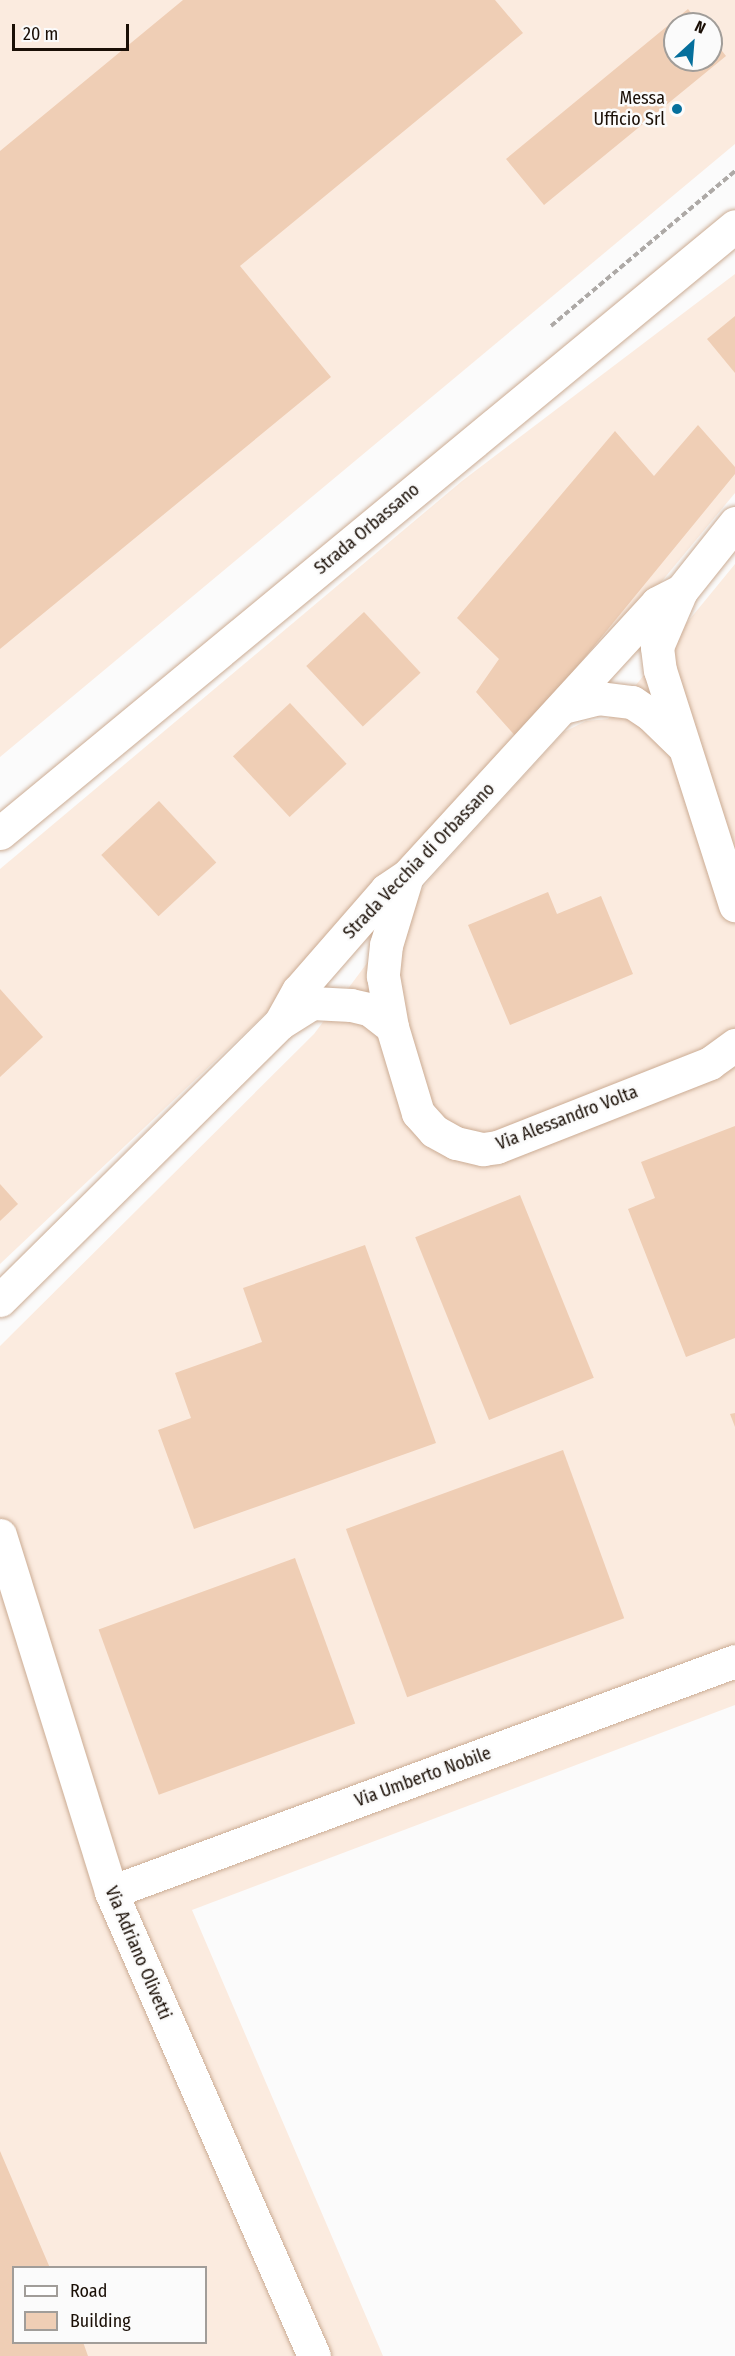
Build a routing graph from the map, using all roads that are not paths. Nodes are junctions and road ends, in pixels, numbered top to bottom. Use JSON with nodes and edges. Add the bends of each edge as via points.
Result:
{"nodes":[{"id":1,"x":735,"y":226,"type":"edge"},
{"id":2,"x":735,"y":524,"type":"edge"},
{"id":3,"x":681,"y":591,"type":"junction"},
{"id":4,"x":567,"y":706,"type":"junction"},
{"id":5,"x":682,"y":745,"type":"junction"},
{"id":6,"x":0,"y":833,"type":"edge"},
{"id":7,"x":407,"y":876,"type":"junction"},
{"id":8,"x":735,"y":905,"type":"edge"},
{"id":9,"x":280,"y":1023,"type":"junction"},
{"id":10,"x":392,"y":1027,"type":"junction"},
{"id":11,"x":735,"y":1045,"type":"edge"},
{"id":12,"x":0,"y":1300,"type":"edge"},
{"id":13,"x":0,"y":1535,"type":"edge"},
{"id":14,"x":735,"y":1661,"type":"edge"},
{"id":15,"x":111,"y":1892,"type":"junction"},
{"id":16,"x":314,"y":2356,"type":"edge"}],
"edges":[{"from":1,"to":6,"type":"street","name":"Strada Orbassano"},
{"from":2,"to":3,"type":"street","name":"Strada Vecchia di Orbassano"},
{"from":3,"to":4,"type":"street","name":"Strada Vecchia di Orbassano","via":[[657,603],[576,687]]},
{"from":3,"to":5,"type":"street","via":[[657,647]]},
{"from":4,"to":5,"type":"street","via":[[598,698],[632,702]]},
{"from":4,"to":7,"type":"street","name":"Strada Vecchia di Orbassano"},
{"from":5,"to":8,"type":"street"},
{"from":7,"to":9,"type":"street","name":"Strada Vecchia di Orbassano","via":[[386,890],[312,974]]},
{"from":7,"to":10,"type":"street","name":"Via Alessandro Volta","via":[[386,945],[383,976]]},
{"from":9,"to":10,"type":"street","via":[[312,1004],[351,1005],[369,1010]]},
{"from":9,"to":12,"type":"street","name":"Strada Vecchia di Orbassano"},
{"from":10,"to":11,"type":"street","name":"Via Alessandro Volta","via":[[418,1113],[434,1131],[456,1143],[483,1149],[710,1063]]},
{"from":13,"to":15,"type":"street","name":"Via Adriano Olivetti"},
{"from":14,"to":15,"type":"street","name":"Via Umberto Nobile"},
{"from":15,"to":16,"type":"street","name":"Via Adriano Olivetti"}]}
